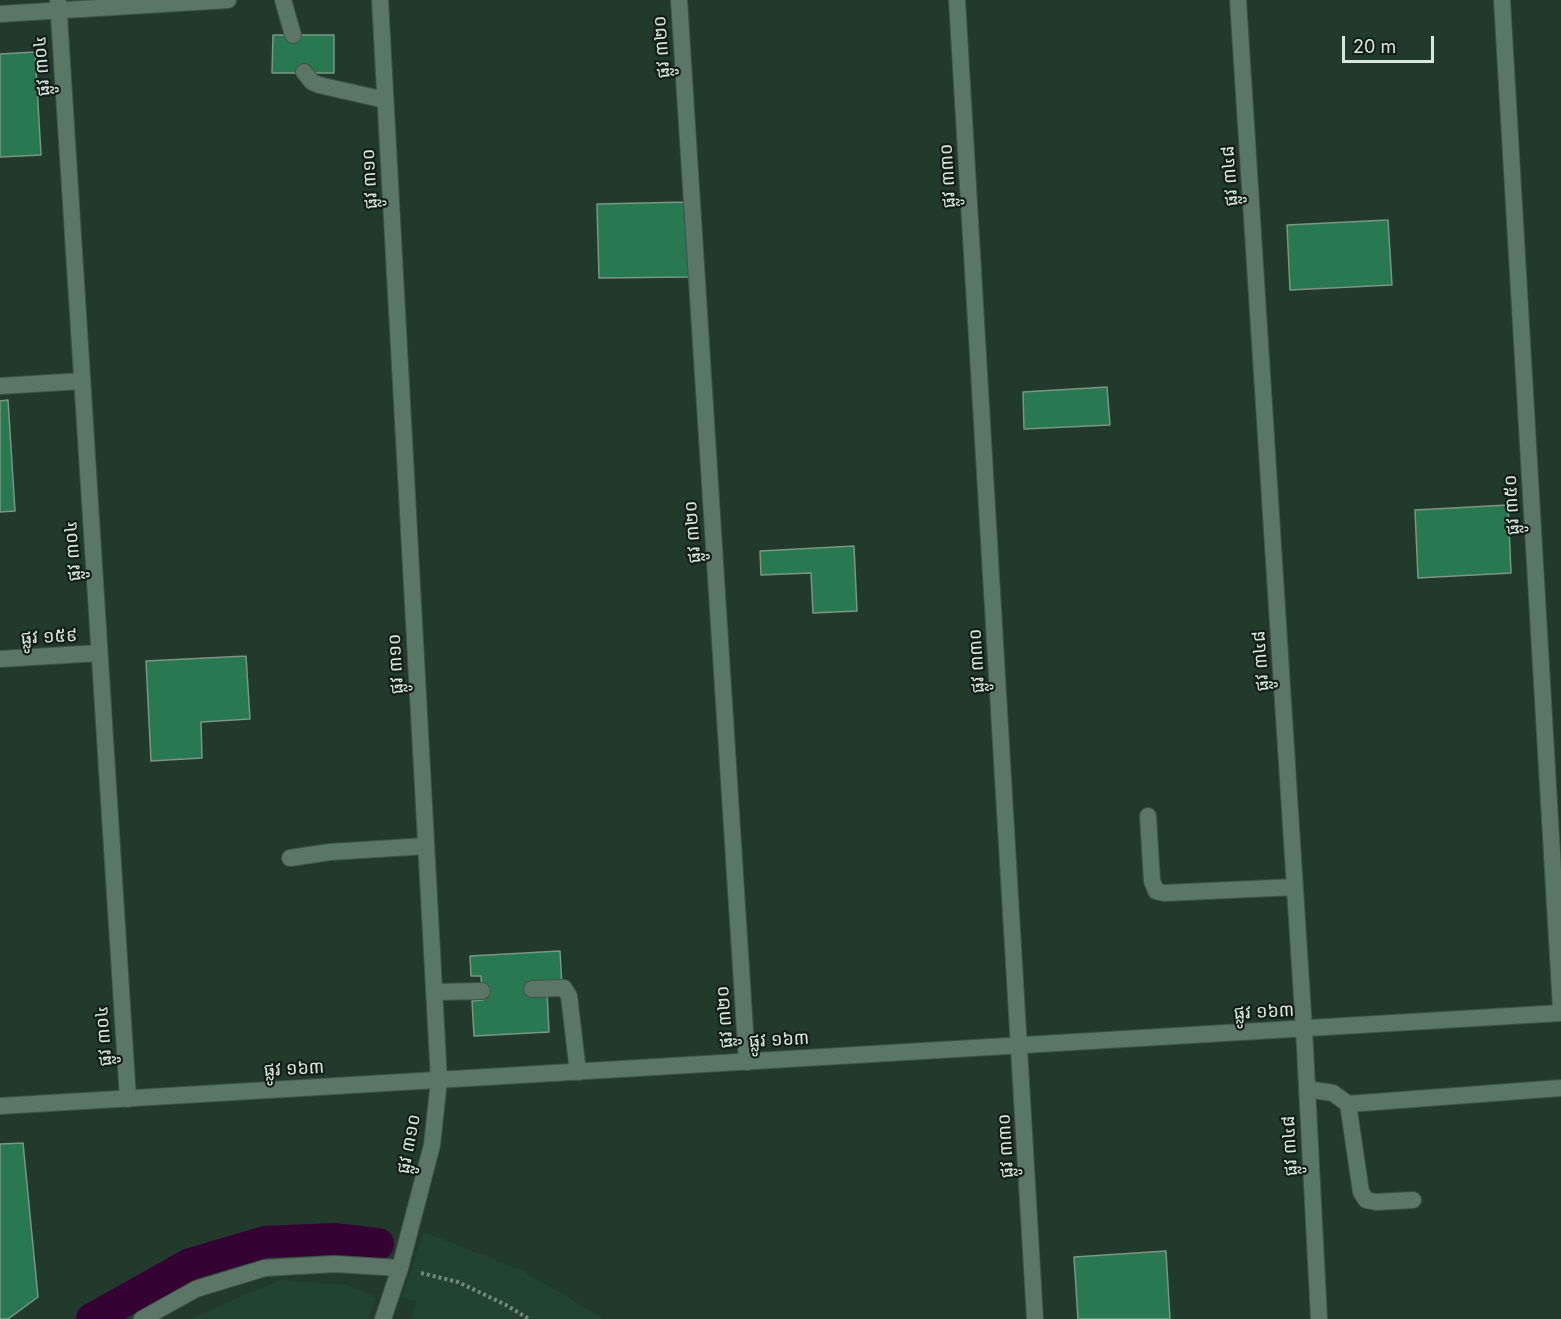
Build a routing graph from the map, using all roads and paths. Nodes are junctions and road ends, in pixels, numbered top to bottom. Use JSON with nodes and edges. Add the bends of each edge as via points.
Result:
{"nodes":[{"id":1,"x":228,"y":0,"type":"edge"},
{"id":2,"x":283,"y":0,"type":"edge"},
{"id":3,"x":380,"y":0,"type":"edge"},
{"id":4,"x":678,"y":0,"type":"edge"},
{"id":5,"x":957,"y":0,"type":"edge"},
{"id":6,"x":1238,"y":0,"type":"edge"},
{"id":7,"x":1502,"y":0,"type":"edge"},
{"id":8,"x":58,"y":5,"type":"edge"},
{"id":9,"x":0,"y":14,"type":"edge"},
{"id":10,"x":293,"y":35,"type":"dead end"},
{"id":11,"x":304,"y":72,"type":"dead end"},
{"id":12,"x":385,"y":100,"type":"junction"},
{"id":13,"x":82,"y":381,"type":"junction"},
{"id":14,"x":0,"y":386,"type":"edge"},
{"id":15,"x":99,"y":653,"type":"junction"},
{"id":16,"x":0,"y":659,"type":"edge"},
{"id":17,"x":1148,"y":816,"type":"dead end"},
{"id":18,"x":426,"y":846,"type":"junction"},
{"id":19,"x":290,"y":858,"type":"dead end"},
{"id":20,"x":1295,"y":887,"type":"junction"},
{"id":21,"x":532,"y":989,"type":"dead end"},
{"id":22,"x":434,"y":992,"type":"junction"},
{"id":23,"x":482,"y":992,"type":"dead end"},
{"id":24,"x":1561,"y":1008,"type":"edge"},
{"id":25,"x":1561,"y":1013,"type":"edge"},
{"id":26,"x":1304,"y":1029,"type":"junction"},
{"id":27,"x":1020,"y":1046,"type":"junction"},
{"id":28,"x":747,"y":1062,"type":"junction"},
{"id":29,"x":578,"y":1072,"type":"junction"},
{"id":30,"x":439,"y":1080,"type":"junction"},
{"id":31,"x":1561,"y":1088,"type":"edge"},
{"id":32,"x":1307,"y":1089,"type":"junction"},
{"id":33,"x":128,"y":1099,"type":"junction"},
{"id":34,"x":1348,"y":1104,"type":"junction"},
{"id":35,"x":0,"y":1106,"type":"edge"},
{"id":36,"x":1413,"y":1200,"type":"dead end"},
{"id":37,"x":400,"y":1268,"type":"junction"},
{"id":38,"x":142,"y":1319,"type":"edge"},
{"id":39,"x":383,"y":1319,"type":"edge"},
{"id":40,"x":529,"y":1319,"type":"edge"},
{"id":41,"x":1035,"y":1319,"type":"edge"},
{"id":42,"x":1319,"y":1319,"type":"edge"}],
"edges":[{"from":1,"to":8,"type":"street"},
{"from":2,"to":10,"type":"street"},
{"from":3,"to":12,"type":"street","name":"ផ្លូវ ៣១០"},
{"from":4,"to":28,"type":"street","name":"ផ្លូវ ៣២០"},
{"from":5,"to":27,"type":"street","name":"ផ្លូវ ៣៣០"},
{"from":6,"to":20,"type":"street","name":"ផ្លូវ ៣៤៨"},
{"from":7,"to":24,"type":"street","name":"ផ្លូវ ៣៥០"},
{"from":8,"to":9,"type":"street"},
{"from":8,"to":13,"type":"street","name":"ផ្លូវ ៣០៤"},
{"from":11,"to":12,"type":"street","via":[[319,85]]},
{"from":12,"to":18,"type":"street","name":"ផ្លូវ ៣១០"},
{"from":13,"to":14,"type":"street"},
{"from":13,"to":15,"type":"street","name":"ផ្លូវ ៣០៤"},
{"from":15,"to":16,"type":"street","name":"ផ្លូវ ១៥៩"},
{"from":15,"to":33,"type":"street","name":"ផ្លូវ ៣០៤"},
{"from":17,"to":20,"type":"street","via":[[1156,891]]},
{"from":18,"to":19,"type":"street"},
{"from":18,"to":22,"type":"street","name":"ផ្លូវ ៣១០"},
{"from":20,"to":26,"type":"street","name":"ផ្លូវ ៣៤៨"},
{"from":21,"to":29,"type":"street","via":[[564,988],[569,996]]},
{"from":22,"to":23,"type":"street"},
{"from":22,"to":30,"type":"street","name":"ផ្លូវ ៣១០"},
{"from":25,"to":26,"type":"street","name":"ផ្លូវ ១៦៣"},
{"from":26,"to":27,"type":"street","name":"ផ្លូវ ១៦៣"},
{"from":26,"to":32,"type":"street","name":"ផ្លូវ ៣៤៨"},
{"from":27,"to":28,"type":"street","name":"ផ្លូវ ១៦៣"},
{"from":27,"to":41,"type":"street","name":"ផ្លូវ ៣៣០"},
{"from":28,"to":29,"type":"street","name":"ផ្លូវ ១៦៣"},
{"from":29,"to":30,"type":"street","name":"ផ្លូវ ១៦៣"},
{"from":30,"to":33,"type":"street","name":"ផ្លូវ ១៦៣"},
{"from":30,"to":37,"type":"street","name":"ផ្លូវ ៣១០","via":[[432,1145]]},
{"from":31,"to":34,"type":"street"},
{"from":32,"to":34,"type":"street","via":[[1333,1093]]},
{"from":32,"to":42,"type":"street","name":"ផ្លូវ ៣៤៨"},
{"from":33,"to":35,"type":"street","name":"ផ្លូវ ១៦៣"},
{"from":34,"to":36,"type":"street","via":[[1361,1192],[1366,1200]]},
{"from":37,"to":38,"type":"street","via":[[335,1264],[265,1268],[196,1289]]},
{"from":37,"to":39,"type":"street","name":"ផ្លូវ ៣១០"},
{"from":37,"to":40,"type":"path","via":[[458,1282]]}]}
